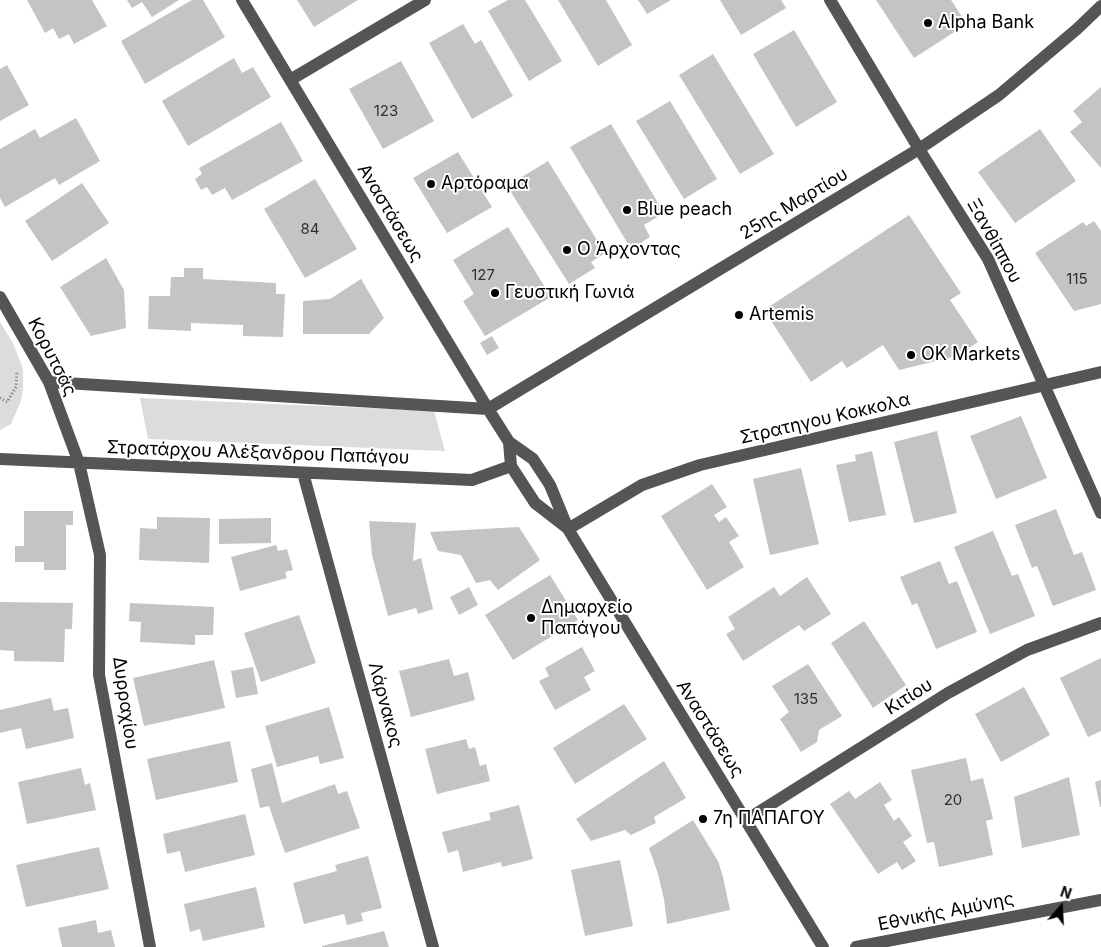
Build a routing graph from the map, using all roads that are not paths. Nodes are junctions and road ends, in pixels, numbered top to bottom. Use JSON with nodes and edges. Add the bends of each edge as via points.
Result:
{"nodes":[{"id":1,"x":242,"y":0,"type":"edge"},
{"id":2,"x":424,"y":0,"type":"edge"},
{"id":3,"x":830,"y":0,"type":"edge"},
{"id":4,"x":1101,"y":6,"type":"edge"},
{"id":5,"x":290,"y":80,"type":"junction"},
{"id":6,"x":920,"y":149,"type":"junction"},
{"id":7,"x":0,"y":296,"type":"edge"},
{"id":8,"x":1101,"y":372,"type":"edge"},
{"id":9,"x":49,"y":382,"type":"junction"},
{"id":10,"x":1044,"y":386,"type":"junction"},
{"id":11,"x":488,"y":409,"type":"junction"},
{"id":12,"x":510,"y":442,"type":"junction"},
{"id":13,"x":0,"y":459,"type":"edge"},
{"id":14,"x":78,"y":463,"type":"junction"},
{"id":15,"x":512,"y":466,"type":"junction"},
{"id":16,"x":304,"y":473,"type":"junction"},
{"id":17,"x":1101,"y":513,"type":"edge"},
{"id":18,"x":568,"y":528,"type":"junction"},
{"id":19,"x":1101,"y":623,"type":"edge"},
{"id":20,"x":746,"y":820,"type":"junction"},
{"id":21,"x":1101,"y":900,"type":"edge"},
{"id":22,"x":150,"y":947,"type":"edge"},
{"id":23,"x":433,"y":947,"type":"edge"},
{"id":24,"x":823,"y":947,"type":"edge"},
{"id":25,"x":856,"y":947,"type":"edge"}],
"edges":[{"from":1,"to":5,"type":"street","name":"Αναστάσεως"},
{"from":2,"to":5,"type":"street"},
{"from":3,"to":6,"type":"street","name":"Ξανθίππου"},
{"from":4,"to":6,"type":"street","name":"25ης Μαρτίου","via":[[999,95]]},
{"from":5,"to":11,"type":"street","name":"Αναστάσεως"},
{"from":6,"to":10,"type":"street","name":"Ξανθίππου","via":[[988,259]]},
{"from":6,"to":11,"type":"street","name":"25ης Μαρτίου"},
{"from":7,"to":9,"type":"street","name":"Κορυτσάς"},
{"from":8,"to":10,"type":"street","name":"Στρατηγου Κοκκολα"},
{"from":9,"to":11,"type":"street"},
{"from":9,"to":14,"type":"street","name":"Κορυτσάς"},
{"from":10,"to":17,"type":"street","name":"Ξανθίππου"},
{"from":10,"to":18,"type":"street","name":"Στρατηγου Κοκκολα","via":[[700,465],[642,484]]},
{"from":11,"to":12,"type":"street","name":"Αναστάσεως"},
{"from":12,"to":15,"type":"street","name":"Αναστάσεως"},
{"from":12,"to":18,"type":"street","name":"Αναστάσεως","via":[[533,459],[550,485]]},
{"from":13,"to":14,"type":"street","name":"Στρατάρχου Αλέξανδρου Παπάγου"},
{"from":14,"to":16,"type":"street","name":"Στρατάρχου Αλέξανδρου Παπάγου"},
{"from":14,"to":22,"type":"street","name":"Δυρραχίου","via":[[100,555],[99,675]]},
{"from":15,"to":16,"type":"street","name":"Στρατάρχου Αλέξανδρου Παπάγου","via":[[472,480]]},
{"from":15,"to":18,"type":"street","name":"Αναστάσεως","via":[[536,503]]},
{"from":16,"to":23,"type":"street","name":"Λάρνακος"},
{"from":18,"to":20,"type":"street","name":"Αναστάσεως"},
{"from":19,"to":20,"type":"street","name":"Κιτίου","via":[[1027,650],[957,688]]},
{"from":20,"to":24,"type":"street","name":"Αναστάσεως"},
{"from":21,"to":25,"type":"street","name":"Εθνικής Αμύνης"}]}
